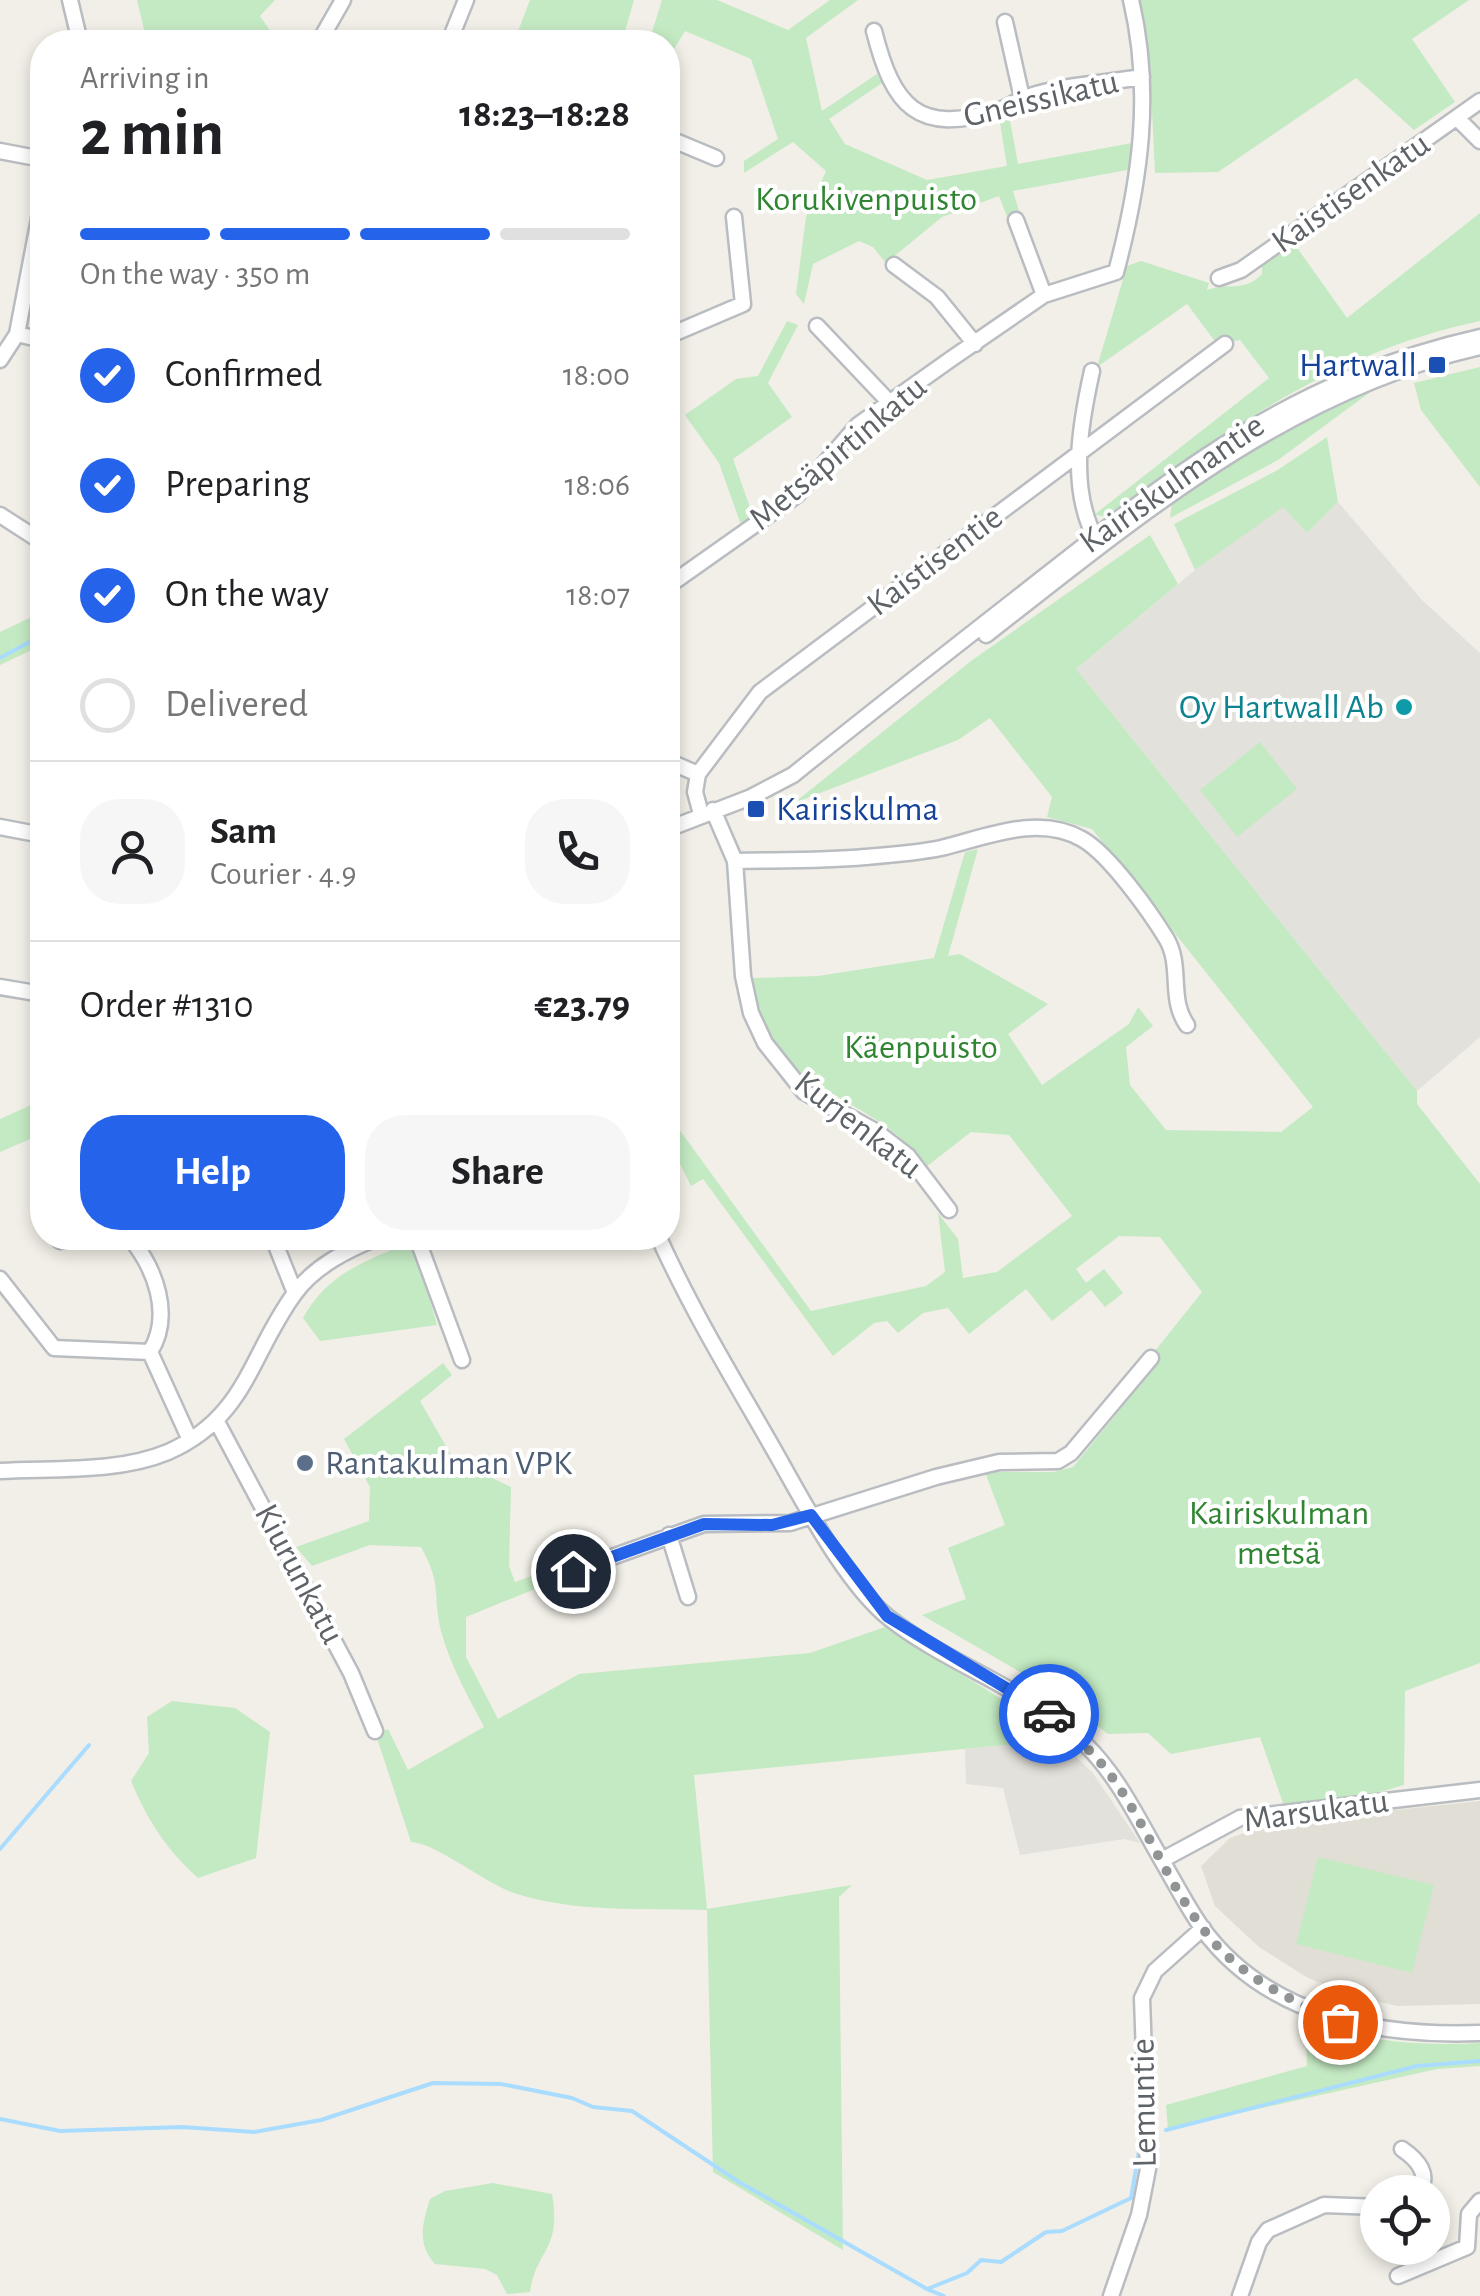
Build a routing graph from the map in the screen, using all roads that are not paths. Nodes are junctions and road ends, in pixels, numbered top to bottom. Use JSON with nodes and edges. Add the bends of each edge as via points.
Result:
{"nodes":[{"id":1,"x":70,"y":0,"type":"edge"},
{"id":2,"x":344,"y":0,"type":"edge"},
{"id":3,"x":466,"y":0,"type":"edge"},
{"id":4,"x":1132,"y":0,"type":"edge"},
{"id":5,"x":1005,"y":22,"type":"dead end"},
{"id":6,"x":77,"y":30,"type":"edge"},
{"id":7,"x":326,"y":30,"type":"edge"},
{"id":8,"x":454,"y":30,"type":"edge"},
{"id":9,"x":874,"y":31,"type":"dead end"},
{"id":10,"x":1142,"y":77,"type":"junction"},
{"id":11,"x":1022,"y":98,"type":"junction"},
{"id":12,"x":1480,"y":101,"type":"edge"},
{"id":13,"x":1457,"y":118,"type":"junction"},
{"id":14,"x":1480,"y":141,"type":"edge"},
{"id":15,"x":680,"y":143,"type":"edge"},
{"id":16,"x":0,"y":151,"type":"edge"},
{"id":17,"x":30,"y":157,"type":"edge"},
{"id":18,"x":716,"y":158,"type":"dead end"},
{"id":19,"x":734,"y":216,"type":"dead end"},
{"id":20,"x":1016,"y":220,"type":"dead end"},
{"id":21,"x":894,"y":265,"type":"dead end"},
{"id":22,"x":30,"y":266,"type":"edge"},
{"id":23,"x":1219,"y":278,"type":"dead end"},
{"id":24,"x":1044,"y":295,"type":"junction"},
{"id":25,"x":817,"y":326,"type":"dead end"},
{"id":26,"x":680,"y":331,"type":"edge"},
{"id":27,"x":17,"y":334,"type":"junction"},
{"id":28,"x":30,"y":337,"type":"edge"},
{"id":29,"x":1480,"y":338,"type":"edge"},
{"id":30,"x":975,"y":344,"type":"junction"},
{"id":31,"x":1226,"y":344,"type":"dead end"},
{"id":32,"x":1480,"y":347,"type":"edge"},
{"id":33,"x":0,"y":360,"type":"edge"},
{"id":34,"x":1092,"y":371,"type":"dead end"},
{"id":35,"x":890,"y":403,"type":"junction"},
{"id":36,"x":1078,"y":453,"type":"junction"},
{"id":37,"x":0,"y":515,"type":"edge"},
{"id":38,"x":30,"y":534,"type":"edge"},
{"id":39,"x":1097,"y":542,"type":"junction"},
{"id":40,"x":680,"y":577,"type":"edge"},
{"id":41,"x":680,"y":766,"type":"edge"},
{"id":42,"x":698,"y":774,"type":"junction"},
{"id":43,"x":707,"y":812,"type":"junction"},
{"id":44,"x":680,"y":824,"type":"edge"},
{"id":45,"x":0,"y":827,"type":"edge"},
{"id":46,"x":30,"y":833,"type":"edge"},
{"id":47,"x":736,"y":861,"type":"junction"},
{"id":48,"x":0,"y":988,"type":"edge"},
{"id":49,"x":30,"y":992,"type":"edge"},
{"id":50,"x":1187,"y":1025,"type":"dead end"},
{"id":51,"x":949,"y":1210,"type":"dead end"},
{"id":52,"x":137,"y":1250,"type":"edge"},
{"id":53,"x":278,"y":1250,"type":"edge"},
{"id":54,"x":353,"y":1250,"type":"edge"},
{"id":55,"x":421,"y":1250,"type":"edge"},
{"id":56,"x":664,"y":1250,"type":"edge"},
{"id":57,"x":0,"y":1279,"type":"edge"},
{"id":58,"x":295,"y":1293,"type":"junction"},
{"id":59,"x":150,"y":1352,"type":"junction"},
{"id":60,"x":1151,"y":1358,"type":"dead end"},
{"id":61,"x":462,"y":1360,"type":"dead end"},
{"id":62,"x":216,"y":1420,"type":"junction"},
{"id":63,"x":190,"y":1440,"type":"junction"},
{"id":64,"x":0,"y":1471,"type":"edge"},
{"id":65,"x":811,"y":1515,"type":"junction"},
{"id":66,"x":669,"y":1534,"type":"junction"},
{"id":67,"x":573,"y":1571,"type":"dead end"},
{"id":68,"x":688,"y":1597,"type":"dead end"},
{"id":69,"x":375,"y":1730,"type":"dead end"},
{"id":70,"x":1480,"y":1790,"type":"edge"},
{"id":71,"x":1162,"y":1860,"type":"junction"},
{"id":72,"x":1202,"y":1928,"type":"junction"},
{"id":73,"x":1480,"y":2034,"type":"edge"},
{"id":74,"x":1402,"y":2149,"type":"dead end"},
{"id":75,"x":1422,"y":2175,"type":"edge"},
{"id":76,"x":1480,"y":2201,"type":"edge"},
{"id":77,"x":1360,"y":2207,"type":"edge"},
{"id":78,"x":1398,"y":2276,"type":"dead end"},
{"id":79,"x":1111,"y":2296,"type":"edge"},
{"id":80,"x":1240,"y":2296,"type":"edge"}],
"edges":[{"from":1,"to":6,"type":"street"},
{"from":2,"to":7,"type":"street"},
{"from":3,"to":8,"type":"street"},
{"from":4,"to":10,"type":"street"},
{"from":5,"to":11,"type":"street"},
{"from":9,"to":11,"type":"street","name":"Gneissikatu","via":[[891,86],[920,114],[966,118]]},
{"from":10,"to":11,"type":"street","name":"Gneissikatu"},
{"from":10,"to":24,"type":"street","name":"Metsäpirtinkatu","via":[[1140,163],[1116,272]]},
{"from":12,"to":13,"type":"street","name":"Kaistisenkatu"},
{"from":13,"to":14,"type":"street"},
{"from":13,"to":23,"type":"street","name":"Kaistisenkatu","via":[[1241,270]]},
{"from":15,"to":18,"type":"street"},
{"from":16,"to":17,"type":"street"},
{"from":19,"to":26,"type":"street","via":[[743,304]]},
{"from":20,"to":24,"type":"street"},
{"from":21,"to":30,"type":"street","via":[[937,297]]},
{"from":22,"to":27,"type":"street"},
{"from":24,"to":30,"type":"street","name":"Metsäpirtinkatu"},
{"from":25,"to":35,"type":"street"},
{"from":27,"to":28,"type":"street"},
{"from":27,"to":33,"type":"street"},
{"from":29,"to":39,"type":"street","name":"Kairiskulmantie","via":[[1384,363],[1274,412],[1218,446]]},
{"from":30,"to":35,"type":"street","name":"Metsäpirtinkatu"},
{"from":31,"to":36,"type":"street","name":"Kaistisentie"},
{"from":32,"to":39,"type":"street","name":"Kairiskulmantie","via":[[1358,387],[1280,422]]},
{"from":34,"to":36,"type":"street"},
{"from":35,"to":40,"type":"street","name":"Metsäpirtinkatu","via":[[851,432],[805,488]]},
{"from":36,"to":39,"type":"street"},
{"from":36,"to":42,"type":"street","name":"Kaistisentie","via":[[760,692]]},
{"from":37,"to":38,"type":"street"},
{"from":39,"to":43,"type":"street","name":"Kairiskulmantie","via":[[970,648],[784,780]]},
{"from":41,"to":42,"type":"street"},
{"from":42,"to":43,"type":"street","via":[[695,792]]},
{"from":43,"to":44,"type":"street","name":"Kairiskulmantie"},
{"from":43,"to":47,"type":"street","name":"Kurjenkatu"},
{"from":45,"to":46,"type":"street"},
{"from":47,"to":50,"type":"street","via":[[864,858],[1015,829],[1063,832],[1108,862],[1168,940],[1174,1000]]},
{"from":47,"to":51,"type":"street","name":"Kurjenkatu","via":[[743,976],[765,1043],[804,1092],[908,1156]]},
{"from":48,"to":49,"type":"street"},
{"from":52,"to":59,"type":"street","via":[[156,1280],[159,1334]]},
{"from":53,"to":58,"type":"street"},
{"from":54,"to":58,"type":"street"},
{"from":55,"to":61,"type":"street"},
{"from":56,"to":65,"type":"street"},
{"from":57,"to":59,"type":"street","via":[[54,1348]]},
{"from":58,"to":62,"type":"street","via":[[249,1381]]},
{"from":59,"to":63,"type":"street"},
{"from":60,"to":65,"type":"street","via":[[1058,1461],[999,1462]]},
{"from":62,"to":63,"type":"street"},
{"from":62,"to":69,"type":"street","name":"Kiurunkatu","via":[[351,1672]]},
{"from":63,"to":64,"type":"street","via":[[143,1460]]},
{"from":65,"to":66,"type":"street","via":[[772,1525],[720,1521]]},
{"from":65,"to":71,"type":"street","via":[[887,1616],[1040,1708],[1086,1745]]},
{"from":66,"to":67,"type":"street"},
{"from":66,"to":68,"type":"street"},
{"from":70,"to":71,"type":"street","name":"Marsukatu","via":[[1240,1818]]},
{"from":71,"to":72,"type":"street"},
{"from":72,"to":73,"type":"street","via":[[1253,1977],[1340,2022],[1422,2035]]},
{"from":72,"to":79,"type":"street","name":"Lemuntie","via":[[1155,1971],[1142,1998],[1148,2169]]},
{"from":74,"to":75,"type":"street"},
{"from":76,"to":78,"type":"street","via":[[1469,2214],[1467,2247]]},
{"from":77,"to":80,"type":"street","via":[[1324,2205],[1268,2230]]}]}
